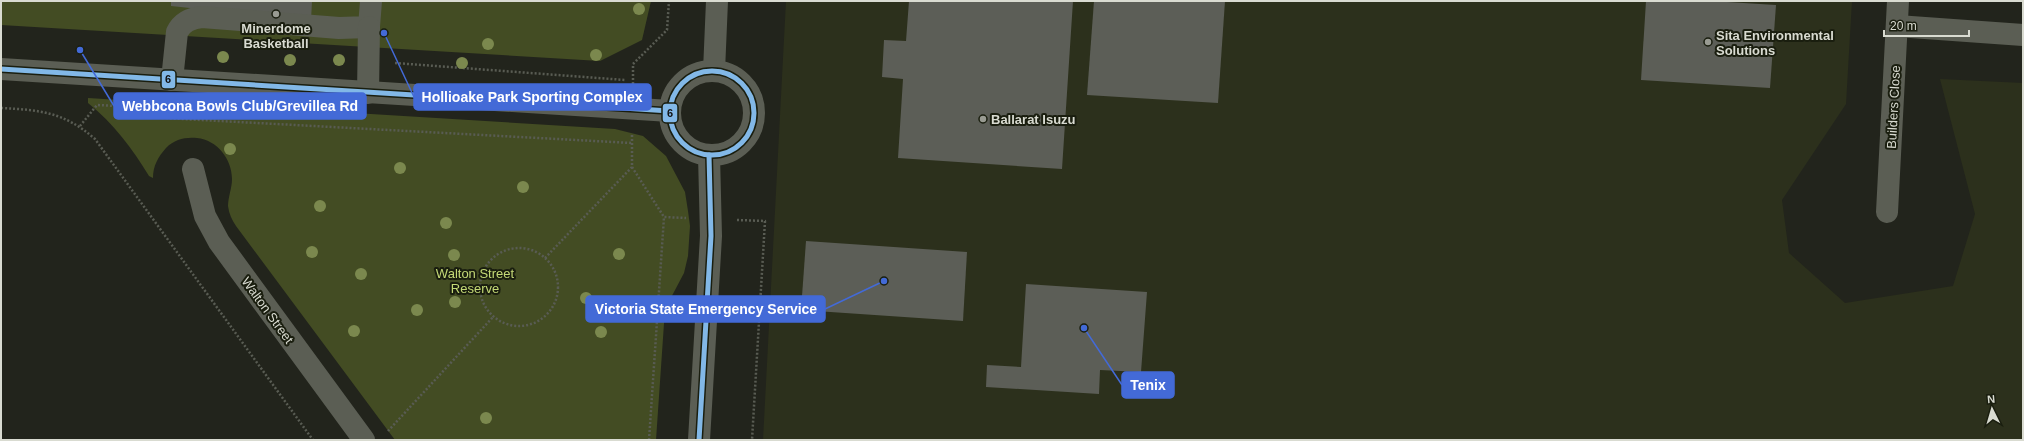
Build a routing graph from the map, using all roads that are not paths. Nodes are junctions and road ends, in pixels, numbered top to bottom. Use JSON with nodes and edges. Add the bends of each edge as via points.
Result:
{"nodes":[{"id":1,"x":371,"y":1,"type":"edge"},
{"id":2,"x":717,"y":1,"type":"edge"},
{"id":3,"x":1898,"y":1,"type":"edge"},
{"id":4,"x":1897,"y":26,"type":"junction"},
{"id":5,"x":369,"y":27,"type":"junction"},
{"id":6,"x":2023,"y":34,"type":"edge"},
{"id":7,"x":1,"y":69,"type":"edge"},
{"id":8,"x":714,"y":71,"type":"junction"},
{"id":9,"x":172,"y":80,"type":"junction"},
{"id":10,"x":368,"y":93,"type":"junction"},
{"id":11,"x":670,"y":111,"type":"junction"},
{"id":12,"x":710,"y":155,"type":"junction"},
{"id":13,"x":194,"y":169,"type":"dead end"},
{"id":14,"x":1887,"y":212,"type":"dead end"},
{"id":15,"x":364,"y":440,"type":"edge"},
{"id":16,"x":699,"y":440,"type":"edge"}],
"edges":[{"from":1,"to":5,"type":"street"},
{"from":2,"to":8,"type":"street"},
{"from":3,"to":4,"type":"street","name":"Builders Close"},
{"from":4,"to":6,"type":"street"},
{"from":4,"to":14,"type":"street","name":"Builders Close"},
{"from":5,"to":9,"type":"street","via":[[339,28],[197,18],[188,20],[177,32]]},
{"from":5,"to":10,"type":"street"},
{"from":7,"to":9,"type":"street"},
{"from":8,"to":11,"type":"street","via":[[705,71],[687,78],[675,93]]},
{"from":8,"to":12,"type":"street","via":[[732,76],[746,88],[754,106],[754,115],[749,133],[740,144],[728,152]]},
{"from":9,"to":10,"type":"street"},
{"from":10,"to":11,"type":"street"},
{"from":11,"to":12,"type":"street","via":[[673,129],[684,144],[691,150]]},
{"from":12,"to":16,"type":"street","via":[[711,236]]},
{"from":13,"to":15,"type":"street","name":"Walton Street","via":[[206,216],[219,242]]}]}
